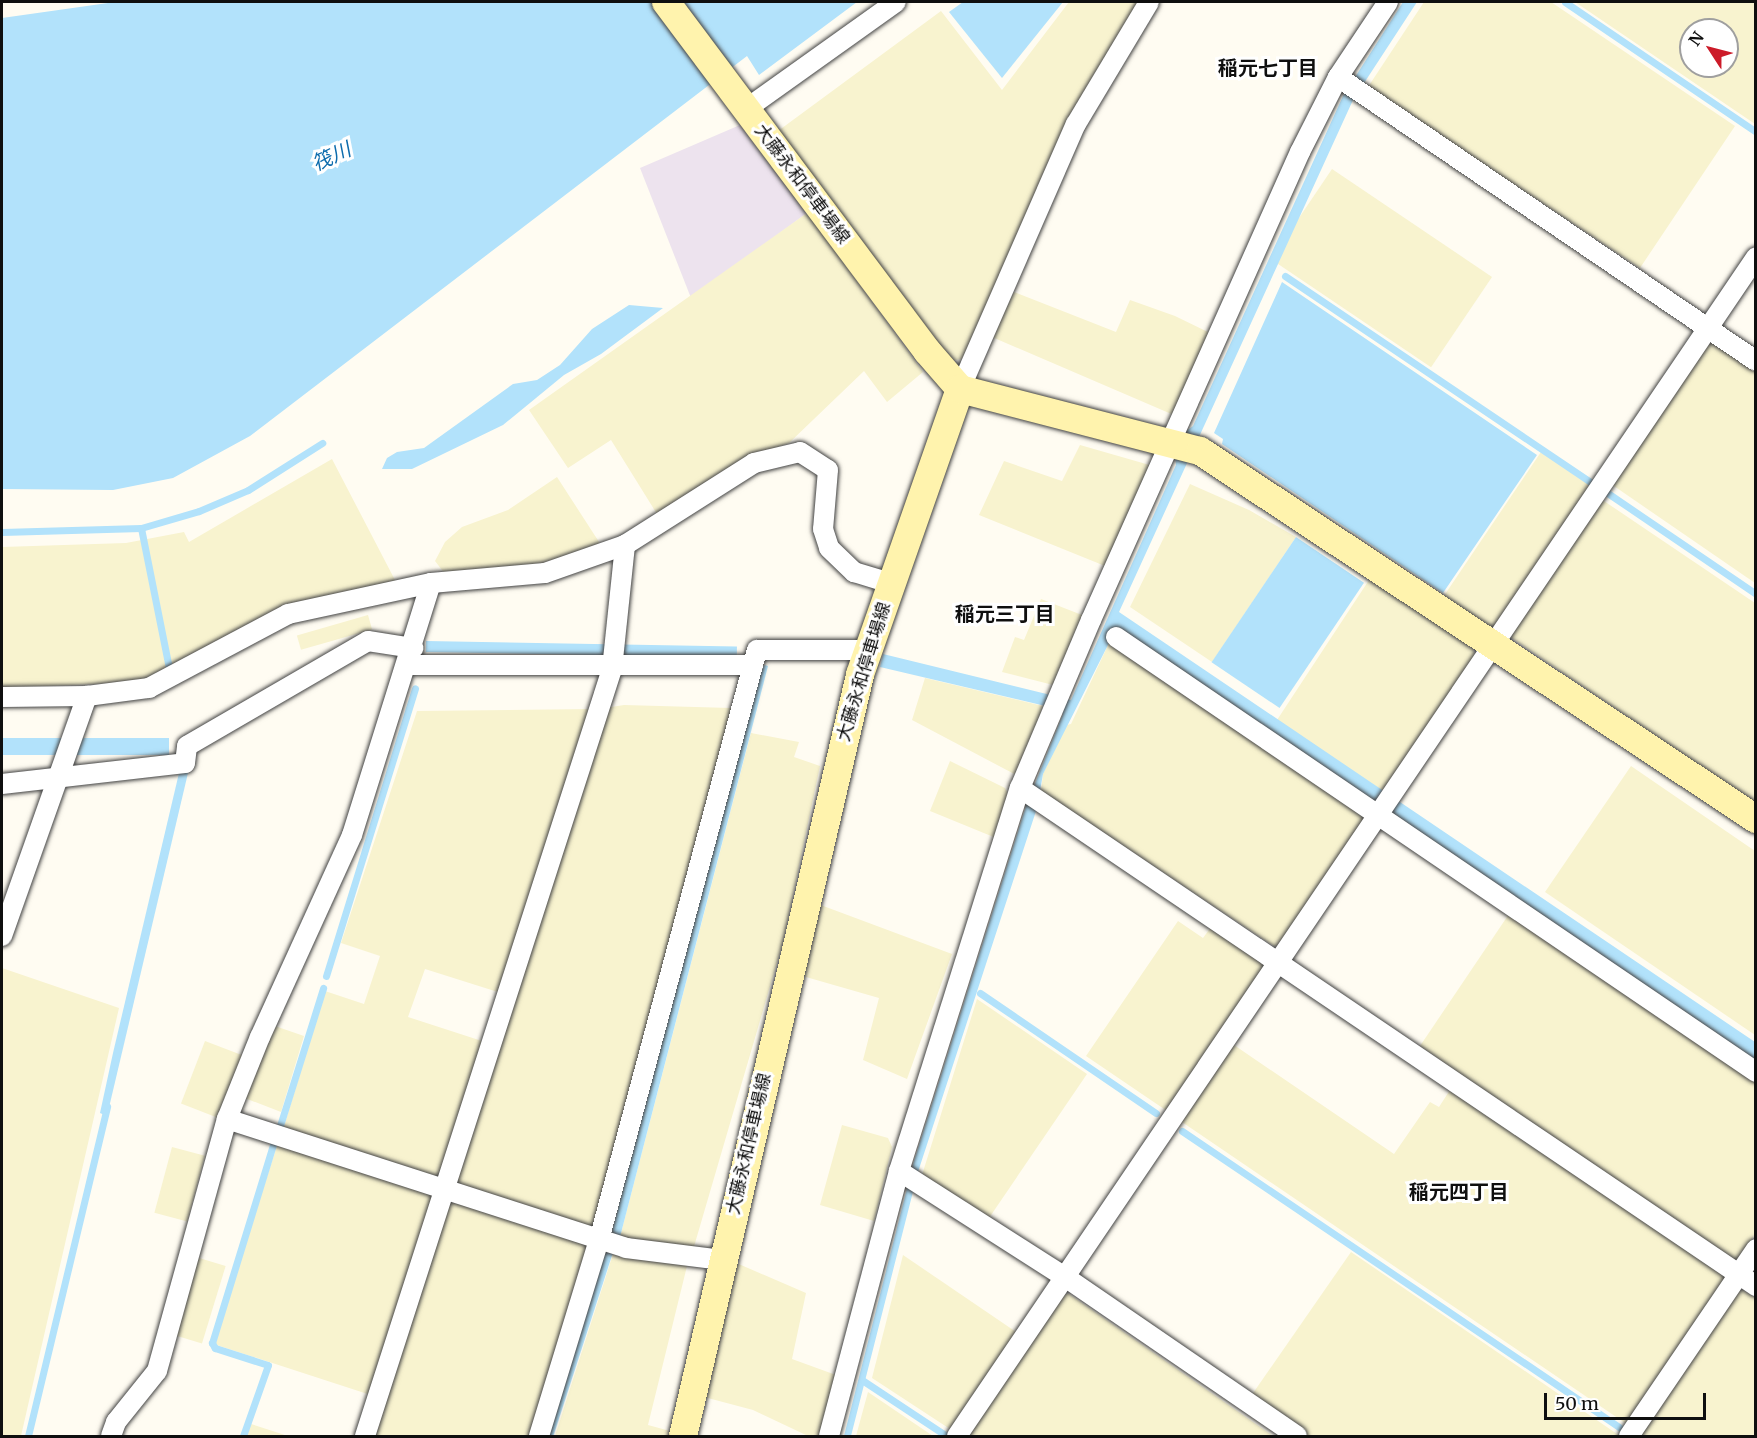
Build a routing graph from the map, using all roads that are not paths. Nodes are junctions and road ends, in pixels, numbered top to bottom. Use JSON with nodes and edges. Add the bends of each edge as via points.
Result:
{"nodes":[{"id":1,"x":666,"y":2,"type":"edge"},
{"id":2,"x":896,"y":2,"type":"edge"},
{"id":3,"x":1149,"y":2,"type":"edge"},
{"id":4,"x":1388,"y":2,"type":"edge"},
{"id":5,"x":1341,"y":79,"type":"junction"},
{"id":6,"x":746,"y":110,"type":"junction"},
{"id":7,"x":1755,"y":257,"type":"edge"},
{"id":8,"x":1707,"y":328,"type":"junction"},
{"id":9,"x":1755,"y":361,"type":"edge"},
{"id":10,"x":960,"y":389,"type":"junction"},
{"id":11,"x":1183,"y":445,"type":"junction"},
{"id":12,"x":625,"y":545,"type":"junction"},
{"id":13,"x":431,"y":583,"type":"junction"},
{"id":14,"x":891,"y":583,"type":"junction"},
{"id":15,"x":1116,"y":637,"type":"dead end"},
{"id":16,"x":1495,"y":644,"type":"junction"},
{"id":17,"x":868,"y":650,"type":"junction"},
{"id":18,"x":410,"y":656,"type":"junction"},
{"id":19,"x":613,"y":662,"type":"junction"},
{"id":20,"x":753,"y":665,"type":"junction"},
{"id":21,"x":87,"y":696,"type":"junction"},
{"id":22,"x":2,"y":697,"type":"edge"},
{"id":23,"x":59,"y":774,"type":"junction"},
{"id":24,"x":2,"y":784,"type":"edge"},
{"id":25,"x":1029,"y":794,"type":"junction"},
{"id":26,"x":1380,"y":815,"type":"junction"},
{"id":27,"x":1755,"y":819,"type":"edge"},
{"id":28,"x":2,"y":936,"type":"edge"},
{"id":29,"x":1280,"y":962,"type":"junction"},
{"id":30,"x":1755,"y":1072,"type":"edge"},
{"id":31,"x":227,"y":1119,"type":"junction"},
{"id":32,"x":907,"y":1176,"type":"junction"},
{"id":33,"x":446,"y":1191,"type":"junction"},
{"id":34,"x":599,"y":1240,"type":"junction"},
{"id":35,"x":1755,"y":1249,"type":"edge"},
{"id":36,"x":722,"y":1260,"type":"junction"},
{"id":37,"x":1738,"y":1274,"type":"junction"},
{"id":38,"x":1065,"y":1278,"type":"junction"},
{"id":39,"x":1755,"y":1286,"type":"edge"},
{"id":40,"x":111,"y":1437,"type":"edge"},
{"id":41,"x":365,"y":1437,"type":"edge"},
{"id":42,"x":539,"y":1437,"type":"edge"},
{"id":43,"x":682,"y":1437,"type":"edge"},
{"id":44,"x":829,"y":1437,"type":"edge"},
{"id":45,"x":957,"y":1437,"type":"edge"},
{"id":46,"x":1297,"y":1437,"type":"edge"},
{"id":47,"x":1629,"y":1437,"type":"edge"}],
"edges":[{"from":1,"to":6,"type":"main road","name":"大藤永和停車場線"},
{"from":2,"to":6,"type":"street"},
{"from":3,"to":10,"type":"street","via":[[1076,124]]},
{"from":4,"to":5,"type":"street"},
{"from":5,"to":8,"type":"street"},
{"from":5,"to":11,"type":"street","via":[[1300,152]]},
{"from":6,"to":10,"type":"main road","name":"大藤永和停車場線","via":[[927,351]]},
{"from":7,"to":8,"type":"street"},
{"from":8,"to":9,"type":"street"},
{"from":8,"to":16,"type":"street"},
{"from":10,"to":11,"type":"main road"},
{"from":10,"to":14,"type":"main road","name":"大藤永和停車場線"},
{"from":11,"to":16,"type":"main road"},
{"from":11,"to":25,"type":"street","via":[[1048,717]]},
{"from":12,"to":13,"type":"street","via":[[545,573]]},
{"from":12,"to":14,"type":"street","via":[[754,463],[800,452],[828,470],[823,529],[829,548],[854,572]]},
{"from":12,"to":19,"type":"street"},
{"from":13,"to":18,"type":"street"},
{"from":13,"to":21,"type":"street","via":[[288,614],[149,688]]},
{"from":14,"to":17,"type":"main road","name":"大藤永和停車場線"},
{"from":15,"to":26,"type":"street"},
{"from":16,"to":26,"type":"street"},
{"from":16,"to":27,"type":"main road"},
{"from":17,"to":20,"type":"street","via":[[757,650]]},
{"from":17,"to":36,"type":"main road","name":"大藤永和停車場線","via":[[820,832]]},
{"from":18,"to":19,"type":"street"},
{"from":18,"to":23,"type":"street","via":[[368,641],[187,746],[185,763]]},
{"from":18,"to":31,"type":"street","via":[[341,863],[260,1037]]},
{"from":19,"to":20,"type":"street"},
{"from":19,"to":33,"type":"street"},
{"from":20,"to":34,"type":"street"},
{"from":21,"to":22,"type":"street"},
{"from":21,"to":23,"type":"street"},
{"from":23,"to":24,"type":"street"},
{"from":23,"to":28,"type":"street"},
{"from":25,"to":29,"type":"street"},
{"from":25,"to":32,"type":"street"},
{"from":26,"to":29,"type":"street"},
{"from":26,"to":30,"type":"street"},
{"from":29,"to":37,"type":"street"},
{"from":29,"to":38,"type":"street"},
{"from":31,"to":33,"type":"street"},
{"from":31,"to":40,"type":"street","via":[[157,1371],[116,1422]]},
{"from":32,"to":38,"type":"street"},
{"from":32,"to":44,"type":"street"},
{"from":33,"to":34,"type":"street"},
{"from":33,"to":41,"type":"street"},
{"from":34,"to":36,"type":"street","via":[[626,1248]]},
{"from":34,"to":42,"type":"street"},
{"from":35,"to":37,"type":"street"},
{"from":36,"to":43,"type":"main road","name":"大藤永和停車場線"},
{"from":37,"to":39,"type":"street"},
{"from":37,"to":47,"type":"street"},
{"from":38,"to":45,"type":"street"},
{"from":38,"to":46,"type":"street"}]}
